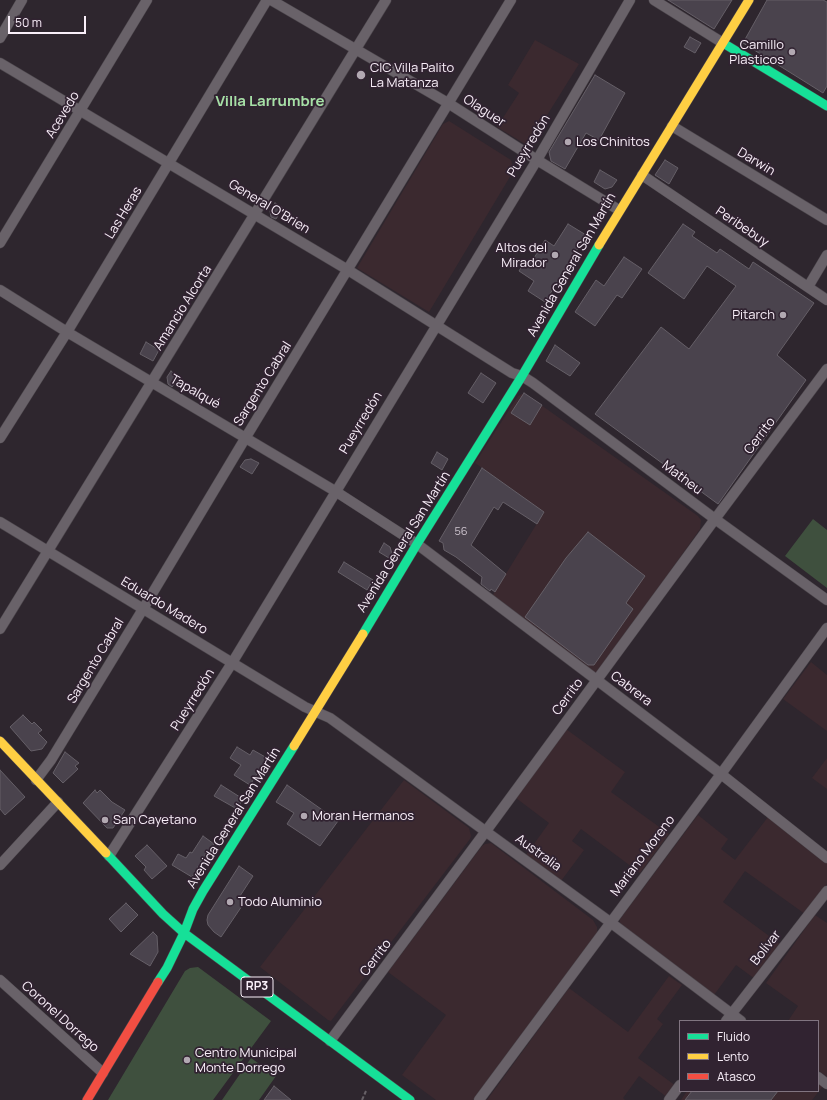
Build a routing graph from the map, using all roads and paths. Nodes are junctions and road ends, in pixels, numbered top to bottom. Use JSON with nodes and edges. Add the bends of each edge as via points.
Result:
{"nodes":[{"id":1,"x":22,"y":0,"type":"edge"},
{"id":2,"x":147,"y":0,"type":"edge"},
{"id":3,"x":267,"y":0,"type":"edge"},
{"id":4,"x":271,"y":0,"type":"edge"},
{"id":5,"x":386,"y":0,"type":"edge"},
{"id":6,"x":511,"y":0,"type":"edge"},
{"id":7,"x":630,"y":0,"type":"edge"},
{"id":8,"x":654,"y":0,"type":"edge"},
{"id":9,"x":749,"y":0,"type":"edge"},
{"id":10,"x":0,"y":38,"type":"edge"},
{"id":11,"x":723,"y":43,"type":"junction"},
{"id":12,"x":356,"y":48,"type":"junction"},
{"id":13,"x":0,"y":63,"type":"edge"},
{"id":14,"x":448,"y":103,"type":"junction"},
{"id":15,"x":827,"y":106,"type":"edge"},
{"id":16,"x":81,"y":110,"type":"junction"},
{"id":17,"x":672,"y":126,"type":"junction"},
{"id":18,"x":537,"y":160,"type":"junction"},
{"id":19,"x":170,"y":162,"type":"junction"},
{"id":20,"x":642,"y":175,"type":"junction"},
{"id":21,"x":619,"y":210,"type":"junction"},
{"id":22,"x":255,"y":215,"type":"junction"},
{"id":23,"x":827,"y":220,"type":"edge"},
{"id":24,"x":0,"y":243,"type":"edge"},
{"id":25,"x":827,"y":255,"type":"edge"},
{"id":26,"x":348,"y":270,"type":"junction"},
{"id":27,"x":808,"y":287,"type":"junction"},
{"id":28,"x":0,"y":290,"type":"edge"},
{"id":29,"x":827,"y":300,"type":"edge"},
{"id":30,"x":436,"y":324,"type":"junction"},
{"id":31,"x":67,"y":332,"type":"junction"},
{"id":32,"x":827,"y":368,"type":"edge"},
{"id":33,"x":522,"y":376,"type":"junction"},
{"id":34,"x":152,"y":382,"type":"junction"},
{"id":35,"x":246,"y":437,"type":"junction"},
{"id":36,"x":0,"y":438,"type":"edge"},
{"id":37,"x":335,"y":491,"type":"junction"},
{"id":38,"x":714,"y":519,"type":"junction"},
{"id":39,"x":0,"y":522,"type":"edge"},
{"id":40,"x":417,"y":544,"type":"junction"},
{"id":41,"x":48,"y":550,"type":"junction"},
{"id":42,"x":827,"y":600,"type":"edge"},
{"id":43,"x":143,"y":609,"type":"junction"},
{"id":44,"x":827,"y":628,"type":"edge"},
{"id":45,"x":0,"y":629,"type":"edge"},
{"id":46,"x":232,"y":663,"type":"junction"},
{"id":47,"x":597,"y":679,"type":"junction"},
{"id":48,"x":316,"y":712,"type":"junction"},
{"id":49,"x":0,"y":741,"type":"edge"},
{"id":50,"x":721,"y":774,"type":"junction"},
{"id":51,"x":36,"y":780,"type":"junction"},
{"id":52,"x":58,"y":802,"type":"junction"},
{"id":53,"x":486,"y":831,"type":"junction"},
{"id":54,"x":109,"y":856,"type":"junction"},
{"id":55,"x":827,"y":858,"type":"edge"},
{"id":56,"x":0,"y":865,"type":"edge"},
{"id":57,"x":827,"y":891,"type":"edge"},
{"id":58,"x":610,"y":922,"type":"junction"},
{"id":59,"x":184,"y":933,"type":"junction"},
{"id":60,"x":0,"y":980,"type":"edge"},
{"id":61,"x":728,"y":1017,"type":"edge"},
{"id":62,"x":738,"y":1020,"type":"edge"},
{"id":63,"x":330,"y":1041,"type":"junction"},
{"id":64,"x":103,"y":1073,"type":"junction"},
{"id":65,"x":679,"y":1086,"type":"edge"},
{"id":66,"x":366,"y":1092,"type":"dead end"},
{"id":67,"x":87,"y":1100,"type":"edge"},
{"id":68,"x":362,"y":1100,"type":"edge"},
{"id":69,"x":410,"y":1100,"type":"edge"},
{"id":70,"x":479,"y":1100,"type":"edge"},
{"id":71,"x":669,"y":1100,"type":"edge"}],
"edges":[{"from":1,"to":10,"type":"street"},
{"from":2,"to":16,"type":"street","name":"Acevedo"},
{"from":3,"to":19,"type":"street","name":"Las Heras"},
{"from":4,"to":12,"type":"street","name":"Olaguer"},
{"from":5,"to":12,"type":"street","name":"Amancio Alcorta"},
{"from":6,"to":14,"type":"street","name":"Sargento Cabral"},
{"from":7,"to":18,"type":"street","name":"Pueyrredón"},
{"from":8,"to":11,"type":"street"},
{"from":9,"to":11,"type":"main road","name":"Avenida General San Martín"},
{"from":11,"to":15,"type":"main road"},
{"from":11,"to":17,"type":"main road","name":"Avenida General San Martín"},
{"from":12,"to":14,"type":"street","name":"Olaguer"},
{"from":12,"to":22,"type":"street","name":"Amancio Alcorta"},
{"from":13,"to":16,"type":"street","name":"General O'Brien"},
{"from":14,"to":18,"type":"street","name":"Olaguer"},
{"from":14,"to":26,"type":"street","name":"Sargento Cabral"},
{"from":16,"to":19,"type":"street","name":"General O'Brien"},
{"from":16,"to":24,"type":"street","name":"Acevedo"},
{"from":17,"to":20,"type":"main road","name":"Avenida General San Martín"},
{"from":17,"to":23,"type":"street","name":"Darwin"},
{"from":18,"to":21,"type":"street","name":"Olaguer"},
{"from":18,"to":30,"type":"street","name":"Pueyrredón"},
{"from":19,"to":22,"type":"street","name":"General O'Brien"},
{"from":19,"to":31,"type":"street","name":"Las Heras"},
{"from":20,"to":21,"type":"main road","name":"Avenida General San Martín"},
{"from":20,"to":27,"type":"street","name":"Peribebuy"},
{"from":21,"to":33,"type":"main road","name":"Avenida General San Martín"},
{"from":22,"to":26,"type":"street","name":"General O'Brien"},
{"from":22,"to":34,"type":"street","name":"Amancio Alcorta"},
{"from":25,"to":27,"type":"street"},
{"from":26,"to":30,"type":"street","name":"General O'Brien"},
{"from":26,"to":35,"type":"street","name":"Sargento Cabral"},
{"from":27,"to":29,"type":"street","name":"Peribebuy"},
{"from":28,"to":31,"type":"street","name":"Tapalqué"},
{"from":30,"to":33,"type":"street","name":"General O'Brien"},
{"from":30,"to":37,"type":"street","name":"Pueyrredón"},
{"from":31,"to":34,"type":"street","name":"Tapalqué"},
{"from":31,"to":36,"type":"street","name":"Las Heras"},
{"from":32,"to":38,"type":"street","name":"Cerrito"},
{"from":33,"to":38,"type":"street","name":"Matheu"},
{"from":33,"to":40,"type":"main road","name":"Avenida General San Martín"},
{"from":34,"to":35,"type":"street","name":"Tapalqué"},
{"from":34,"to":41,"type":"street","name":"Amancio Alcorta"},
{"from":35,"to":37,"type":"street","name":"Tapalqué"},
{"from":35,"to":43,"type":"street","name":"Sargento Cabral"},
{"from":37,"to":40,"type":"street","name":"Tapalqué"},
{"from":37,"to":46,"type":"street","name":"Pueyrredón"},
{"from":38,"to":42,"type":"street","name":"Matheu"},
{"from":38,"to":47,"type":"street","name":"Cerrito"},
{"from":39,"to":41,"type":"street","name":"Eduardo Madero"},
{"from":40,"to":47,"type":"street","name":"Cabrera"},
{"from":40,"to":48,"type":"main road","name":"Avenida General San Martín"},
{"from":41,"to":43,"type":"street","name":"Eduardo Madero"},
{"from":41,"to":45,"type":"street","name":"Amancio Alcorta"},
{"from":43,"to":46,"type":"street","name":"Eduardo Madero"},
{"from":43,"to":51,"type":"street","name":"Sargento Cabral","via":[[51,760]]},
{"from":44,"to":50,"type":"street","name":"Mariano Moreno"},
{"from":46,"to":48,"type":"street","name":"Eduardo Madero"},
{"from":46,"to":54,"type":"street","name":"Pueyrredón"},
{"from":47,"to":50,"type":"street","name":"Cabrera"},
{"from":47,"to":53,"type":"street","name":"Cerrito"},
{"from":48,"to":53,"type":"street","name":"Australia","via":[[330,718]]},
{"from":48,"to":59,"type":"main road","name":"Avenida General San Martín","via":[[203,891]]},
{"from":49,"to":51,"type":"main road","number":"RP3"},
{"from":50,"to":55,"type":"street","name":"Cabrera"},
{"from":50,"to":58,"type":"street","name":"Mariano Moreno"},
{"from":51,"to":52,"type":"main road","number":"RP3"},
{"from":52,"to":54,"type":"main road","number":"RP3"},
{"from":52,"to":56,"type":"street"},
{"from":53,"to":58,"type":"street","name":"Australia"},
{"from":53,"to":63,"type":"street","name":"Cerrito"},
{"from":54,"to":59,"type":"main road","number":"RP3"},
{"from":57,"to":61,"type":"street","name":"Bolívar"},
{"from":58,"to":61,"type":"street","name":"Australia"},
{"from":58,"to":70,"type":"street","name":"Mariano Moreno"},
{"from":59,"to":63,"type":"main road","number":"RP3"},
{"from":59,"to":64,"type":"main road","name":"Avenida General San Martín","via":[[167,968]]},
{"from":60,"to":64,"type":"street","name":"Coronel Dorrego"},
{"from":61,"to":62,"type":"street","name":"Australia"},
{"from":63,"to":69,"type":"main road","number":"RP3"},
{"from":64,"to":67,"type":"main road","name":"Avenida General San Martín"},
{"from":65,"to":71,"type":"street"},
{"from":66,"to":68,"type":"path"}]}
